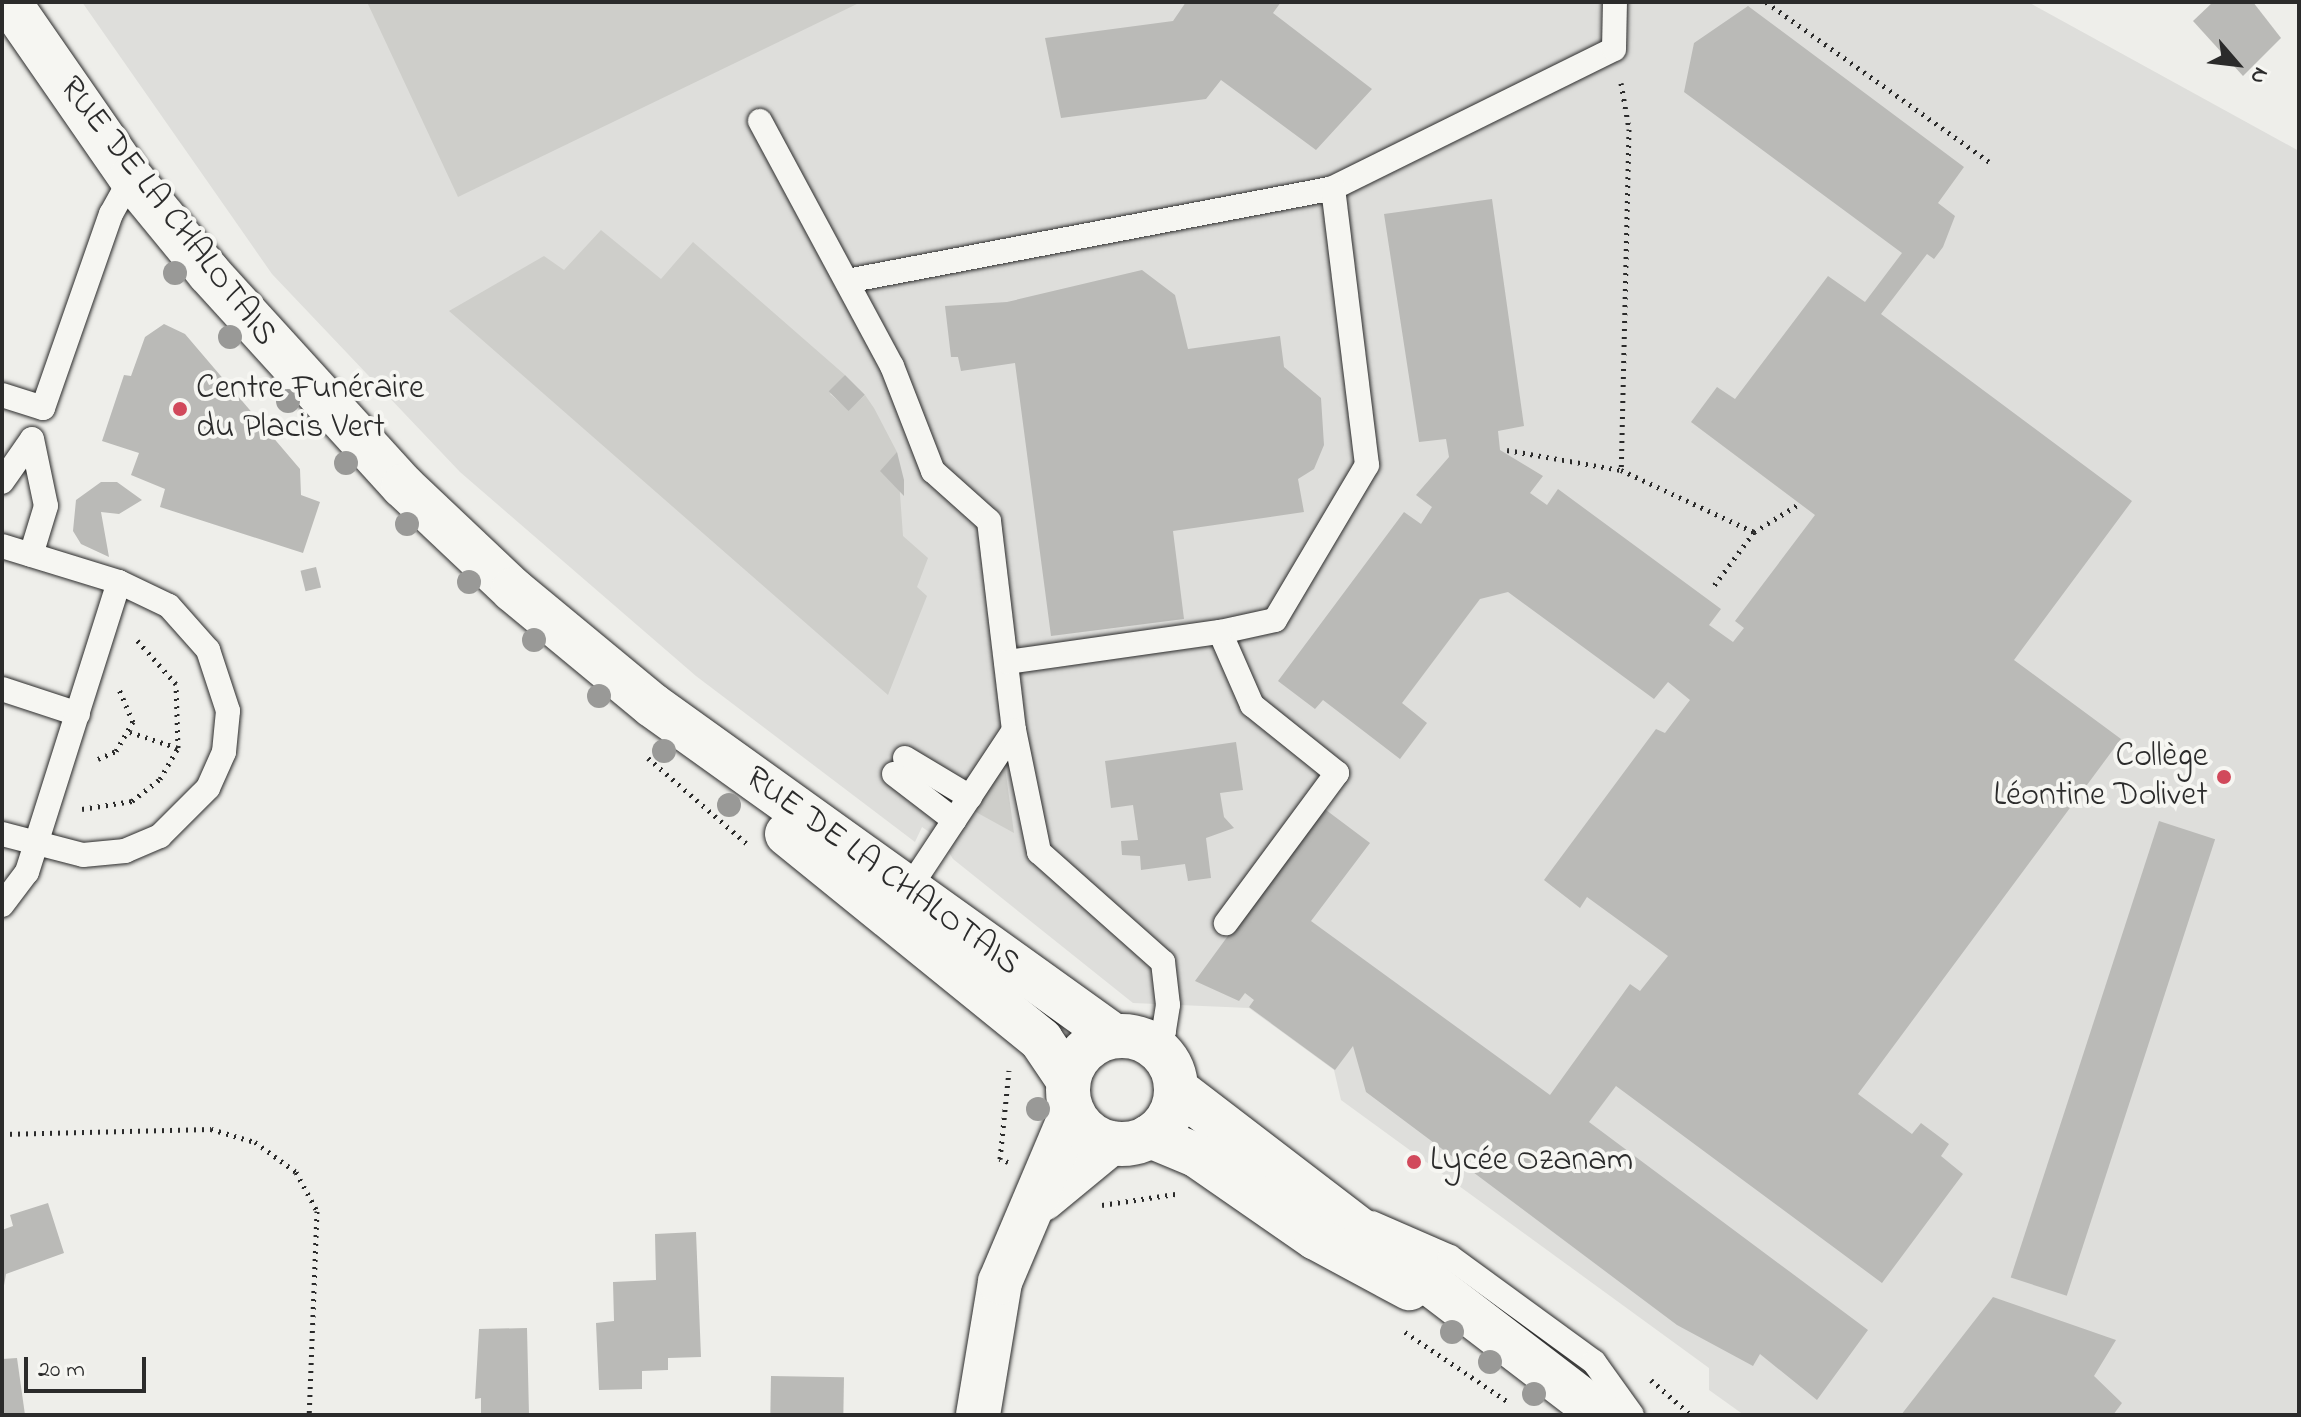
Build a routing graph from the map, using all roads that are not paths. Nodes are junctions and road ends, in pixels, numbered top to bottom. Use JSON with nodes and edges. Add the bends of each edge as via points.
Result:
{"nodes":[{"id":1,"x":9,"y":2,"type":"edge"},
{"id":2,"x":1615,"y":2,"type":"edge"},
{"id":3,"x":760,"y":121,"type":"dead end"},
{"id":4,"x":131,"y":178,"type":"junction"},
{"id":5,"x":1333,"y":188,"type":"junction"},
{"id":6,"x":847,"y":281,"type":"junction"},
{"id":7,"x":2,"y":395,"type":"edge"},
{"id":8,"x":43,"y":408,"type":"junction"},
{"id":9,"x":32,"y":439,"type":"junction"},
{"id":10,"x":2,"y":482,"type":"edge"},
{"id":11,"x":2,"y":546,"type":"edge"},
{"id":12,"x":31,"y":555,"type":"junction"},
{"id":13,"x":119,"y":582,"type":"junction"},
{"id":14,"x":1220,"y":632,"type":"junction"},
{"id":15,"x":1008,"y":662,"type":"junction"},
{"id":16,"x":2,"y":689,"type":"edge"},
{"id":17,"x":652,"y":705,"type":"junction"},
{"id":18,"x":78,"y":714,"type":"junction"},
{"id":19,"x":1014,"y":730,"type":"junction"},
{"id":20,"x":970,"y":797,"type":"junction"},
{"id":21,"x":954,"y":820,"type":"junction"},
{"id":22,"x":2,"y":834,"type":"edge"},
{"id":23,"x":36,"y":845,"type":"junction"},
{"id":24,"x":908,"y":890,"type":"junction"},
{"id":25,"x":2,"y":905,"type":"edge"},
{"id":26,"x":1226,"y":923,"type":"dead end"},
{"id":27,"x":1132,"y":1040,"type":"junction"},
{"id":28,"x":1176,"y":1089,"type":"junction"},
{"id":29,"x":1070,"y":1096,"type":"junction"},
{"id":30,"x":1130,"y":1140,"type":"junction"},
{"id":31,"x":1351,"y":1218,"type":"junction"},
{"id":32,"x":1024,"y":1223,"type":"junction"},
{"id":33,"x":1465,"y":1315,"type":"junction"},
{"id":34,"x":978,"y":1415,"type":"edge"},
{"id":35,"x":1602,"y":1415,"type":"edge"},
{"id":36,"x":1632,"y":1415,"type":"edge"}],
"edges":[{"from":1,"to":4,"type":"main road","name":"RUE DE LA CHALOTAIS"},
{"from":2,"to":5,"type":"lane","via":[[1614,49]]},
{"from":3,"to":6,"type":"lane"},
{"from":4,"to":8,"type":"lane","via":[[111,214]]},
{"from":4,"to":17,"type":"main road","name":"RUE DE LA CHALOTAIS","via":[[299,378],[403,486]]},
{"from":5,"to":6,"type":"lane"},
{"from":5,"to":14,"type":"lane","via":[[1367,465],[1275,620]]},
{"from":6,"to":15,"type":"lane","via":[[892,366],[933,471],[989,521]]},
{"from":7,"to":8,"type":"lane"},
{"from":8,"to":9,"type":"lane"},
{"from":9,"to":10,"type":"lane"},
{"from":9,"to":12,"type":"lane","via":[[46,506]]},
{"from":11,"to":12,"type":"lane"},
{"from":12,"to":13,"type":"lane"},
{"from":13,"to":18,"type":"lane"},
{"from":13,"to":23,"type":"lane","via":[[169,606],[202,641],[225,700],[224,752],[208,788],[160,836],[105,855]]},
{"from":14,"to":15,"type":"lane"},
{"from":14,"to":26,"type":"lane","via":[[1252,705],[1337,773]]},
{"from":15,"to":19,"type":"lane"},
{"from":16,"to":18,"type":"lane"},
{"from":17,"to":24,"type":"main road","name":"RUE DE LA CHALOTAIS"},
{"from":17,"to":29,"type":"main road","name":"RUE DE LA CHALOTAIS","via":[[885,919],[1041,1040]]},
{"from":18,"to":23,"type":"lane"},
{"from":19,"to":20,"type":"lane"},
{"from":19,"to":27,"type":"lane","via":[[1039,852],[1163,962],[1166,1018]]},
{"from":20,"to":21,"type":"lane"},
{"from":20,"to":21,"type":"lane","via":[[900,766]]},
{"from":21,"to":24,"type":"lane"},
{"from":22,"to":23,"type":"lane"},
{"from":23,"to":25,"type":"lane"},
{"from":24,"to":27,"type":"main road","name":"RUE DE LA CHALOTAIS"},
{"from":27,"to":28,"type":"main road","via":[[1164,1055]]},
{"from":27,"to":29,"type":"main road","via":[[1084,1051]]},
{"from":28,"to":30,"type":"main road","via":[[1173,1108]]},
{"from":28,"to":31,"type":"main road"},
{"from":29,"to":30,"type":"main road","via":[[1088,1132]]},
{"from":29,"to":32,"type":"main road"},
{"from":30,"to":32,"type":"main road","via":[[1056,1184]]},
{"from":30,"to":33,"type":"main road","via":[[1196,1155],[1316,1238]]},
{"from":31,"to":33,"type":"main road"},
{"from":31,"to":36,"type":"lane","via":[[1450,1257],[1594,1362]]},
{"from":32,"to":34,"type":"main road","via":[[997,1294]]},
{"from":33,"to":35,"type":"main road"}]}
